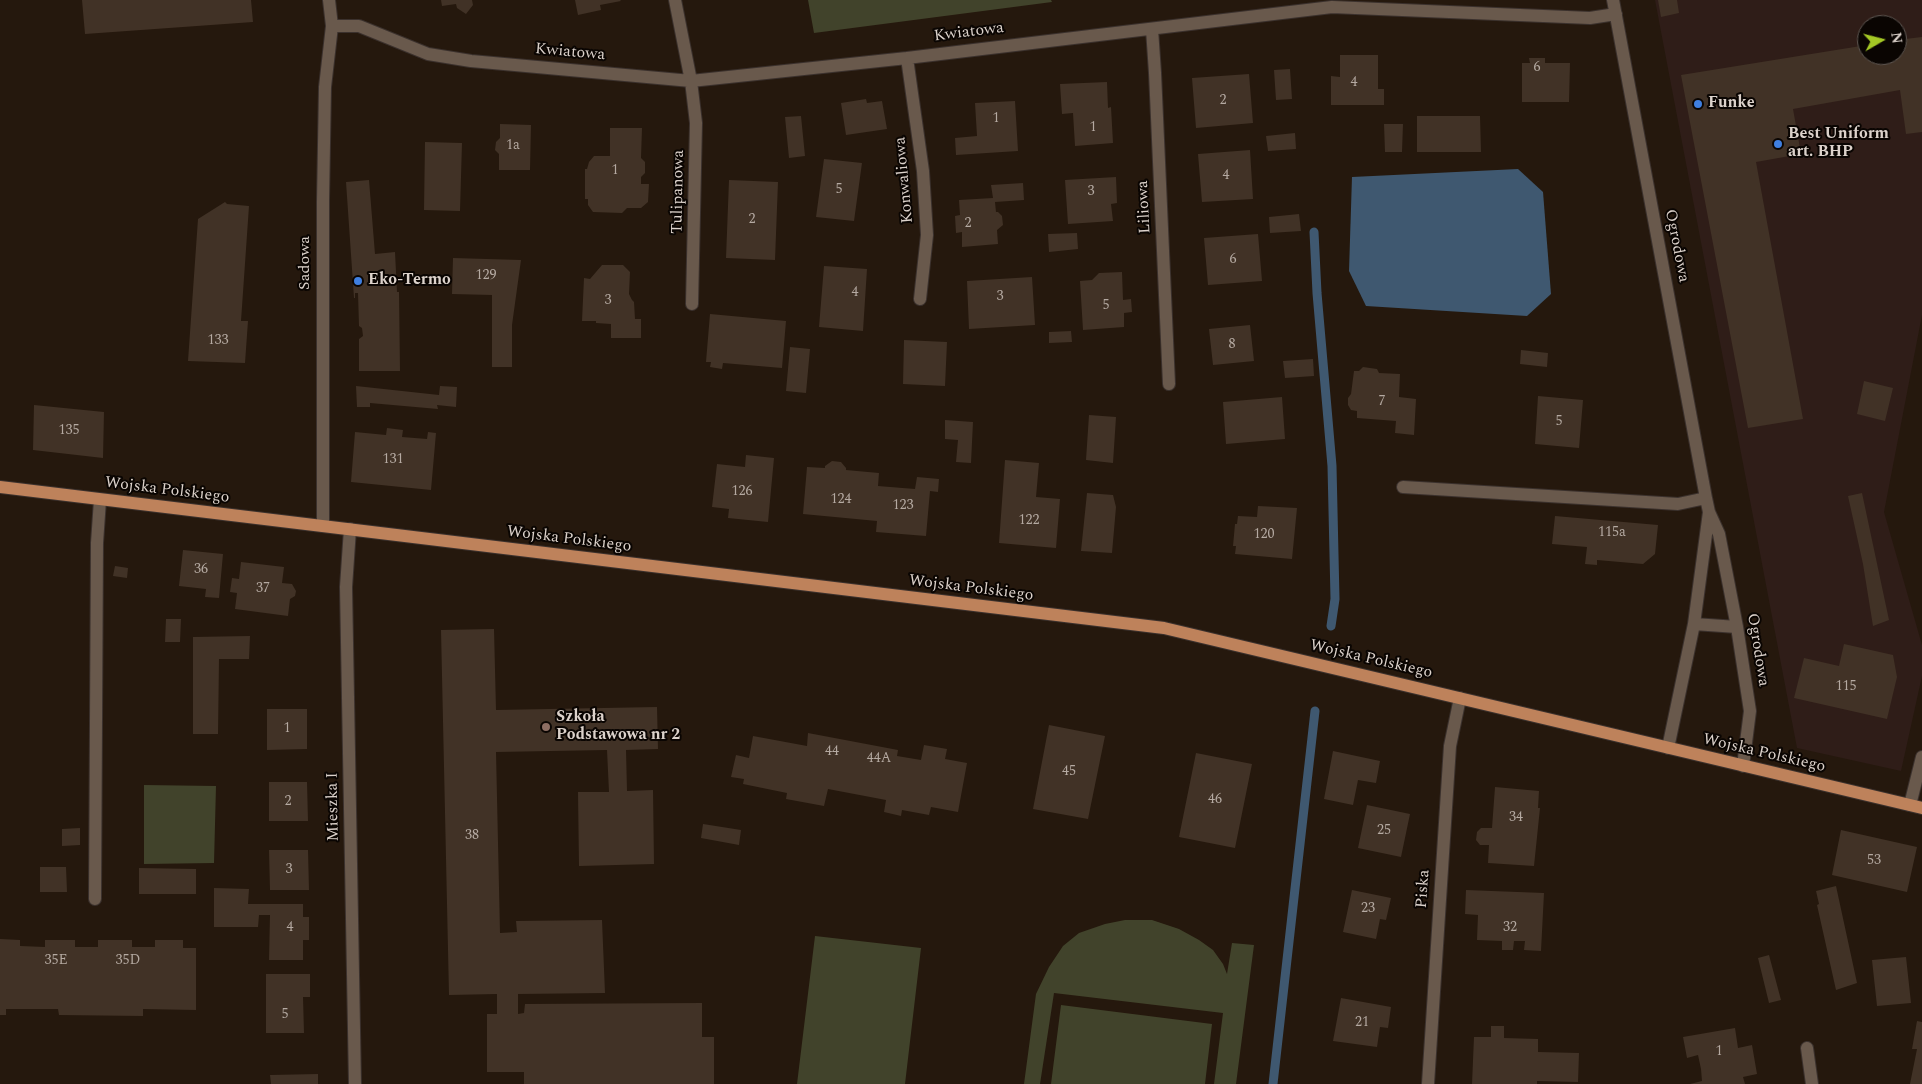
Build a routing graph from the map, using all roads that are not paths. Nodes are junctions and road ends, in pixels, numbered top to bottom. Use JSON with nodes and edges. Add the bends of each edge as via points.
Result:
{"nodes":[{"id":1,"x":329,"y":0,"type":"edge"},
{"id":2,"x":675,"y":0,"type":"edge"},
{"id":3,"x":1613,"y":0,"type":"edge"},
{"id":4,"x":1331,"y":3,"type":"edge"},
{"id":5,"x":1616,"y":14,"type":"junction"},
{"id":6,"x":332,"y":26,"type":"junction"},
{"id":7,"x":1152,"y":28,"type":"junction"},
{"id":8,"x":907,"y":58,"type":"junction"},
{"id":9,"x":691,"y":81,"type":"junction"},
{"id":10,"x":920,"y":299,"type":"dead end"},
{"id":11,"x":692,"y":304,"type":"dead end"},
{"id":12,"x":1169,"y":384,"type":"dead end"},
{"id":13,"x":0,"y":487,"type":"edge"},
{"id":14,"x":1403,"y":487,"type":"dead end"},
{"id":15,"x":1706,"y":498,"type":"junction"},
{"id":16,"x":100,"y":500,"type":"junction"},
{"id":17,"x":1709,"y":512,"type":"junction"},
{"id":18,"x":322,"y":526,"type":"junction"},
{"id":19,"x":350,"y":529,"type":"junction"},
{"id":20,"x":1694,"y":624,"type":"junction"},
{"id":21,"x":1737,"y":627,"type":"junction"},
{"id":22,"x":1460,"y":698,"type":"junction"},
{"id":23,"x":1668,"y":748,"type":"junction"},
{"id":24,"x":1922,"y":757,"type":"edge"},
{"id":25,"x":1743,"y":766,"type":"junction"},
{"id":26,"x":1916,"y":807,"type":"edge"},
{"id":27,"x":95,"y":899,"type":"dead end"},
{"id":28,"x":1807,"y":1048,"type":"dead end"},
{"id":29,"x":355,"y":1084,"type":"edge"},
{"id":30,"x":1428,"y":1084,"type":"edge"},
{"id":31,"x":1812,"y":1084,"type":"edge"}],
"edges":[{"from":1,"to":6,"type":"street","name":"Sadowa"},
{"from":2,"to":9,"type":"street","name":"Tulipanowa"},
{"from":3,"to":5,"type":"street","name":"Ogrodowa"},
{"from":4,"to":5,"type":"street","name":"Kwiatowa","via":[[1590,18]]},
{"from":4,"to":7,"type":"street","name":"Kwiatowa"},
{"from":5,"to":15,"type":"street","name":"Ogrodowa"},
{"from":6,"to":9,"type":"street","name":"Kwiatowa","via":[[359,26],[428,54],[471,61]]},
{"from":6,"to":18,"type":"street","name":"Sadowa","via":[[325,87],[323,182]]},
{"from":7,"to":8,"type":"street","name":"Kwiatowa"},
{"from":7,"to":12,"type":"street","name":"Liliowa"},
{"from":8,"to":9,"type":"street","name":"Kwiatowa"},
{"from":8,"to":10,"type":"street","name":"Konwaliowa","via":[[923,171],[927,235]]},
{"from":9,"to":11,"type":"street","name":"Tulipanowa","via":[[696,123]]},
{"from":13,"to":16,"type":"main road","name":"Wojska Polskiego"},
{"from":14,"to":15,"type":"street","via":[[1678,504]]},
{"from":15,"to":17,"type":"street","name":"Ogrodowa"},
{"from":16,"to":18,"type":"main road","name":"Wojska Polskiego"},
{"from":16,"to":27,"type":"street"},
{"from":17,"to":20,"type":"street","name":"Ogrodowa"},
{"from":17,"to":21,"type":"street","name":"Ogrodowa","via":[[1718,534]]},
{"from":18,"to":19,"type":"main road","name":"Wojska Polskiego"},
{"from":19,"to":22,"type":"main road","name":"Wojska Polskiego","via":[[1164,628]]},
{"from":19,"to":29,"type":"street","name":"Mieszka I","via":[[346,587]]},
{"from":20,"to":21,"type":"street"},
{"from":20,"to":23,"type":"street","name":"Ogrodowa"},
{"from":21,"to":25,"type":"street","name":"Ogrodowa","via":[[1750,711]]},
{"from":22,"to":23,"type":"main road","name":"Wojska Polskiego"},
{"from":22,"to":30,"type":"street","name":"Piska","via":[[1450,746]]},
{"from":23,"to":25,"type":"main road","name":"Wojska Polskiego"},
{"from":24,"to":26,"type":"street"},
{"from":25,"to":26,"type":"main road","name":"Wojska Polskiego"},
{"from":28,"to":31,"type":"street"}]}
